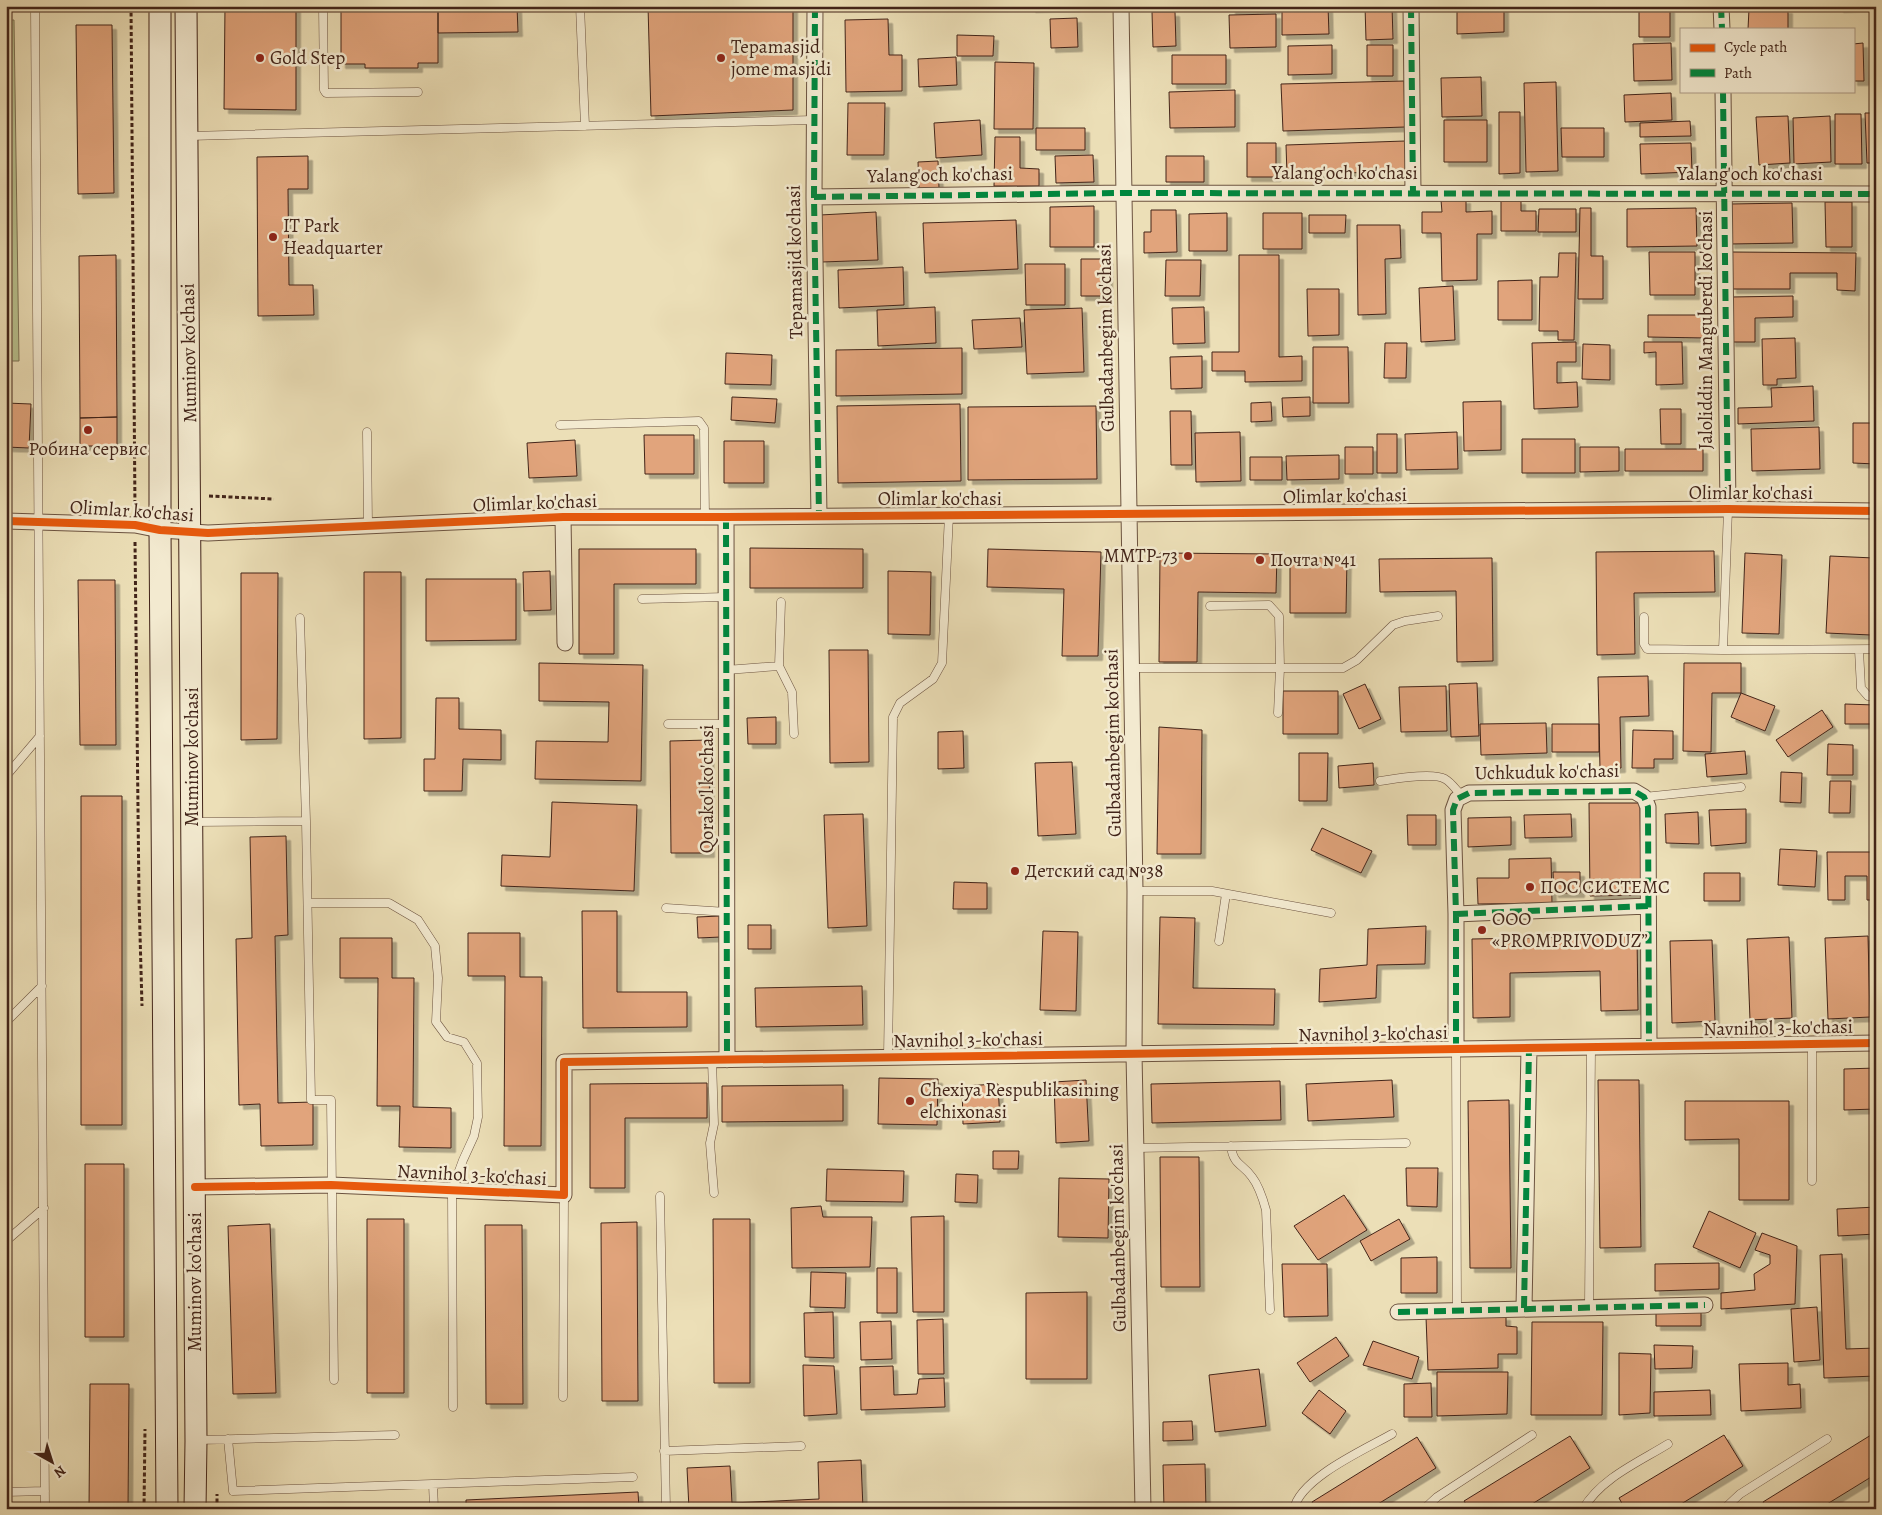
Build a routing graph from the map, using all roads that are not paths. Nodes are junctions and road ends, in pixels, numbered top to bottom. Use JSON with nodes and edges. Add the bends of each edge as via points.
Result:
{"nodes":[{"id":1,"x":35,"y":6,"type":"edge"},
{"id":2,"x":160,"y":6,"type":"edge"},
{"id":3,"x":186,"y":6,"type":"edge"},
{"id":4,"x":323,"y":6,"type":"edge"},
{"id":5,"x":580,"y":6,"type":"edge"},
{"id":6,"x":815,"y":6,"type":"edge"},
{"id":7,"x":1121,"y":6,"type":"edge"},
{"id":8,"x":1411,"y":6,"type":"edge"},
{"id":9,"x":1721,"y":6,"type":"edge"},
{"id":10,"x":1722,"y":28,"type":"edge"},
{"id":11,"x":418,"y":92,"type":"dead end"},
{"id":12,"x":1723,"y":92,"type":"edge"},
{"id":13,"x":814,"y":120,"type":"junction"},
{"id":14,"x":585,"y":126,"type":"junction"},
{"id":15,"x":188,"y":136,"type":"junction"},
{"id":16,"x":1123,"y":193,"type":"junction"},
{"id":17,"x":1413,"y":193,"type":"junction"},
{"id":18,"x":1876,"y":194,"type":"edge"},
{"id":19,"x":1725,"y":195,"type":"junction"},
{"id":20,"x":814,"y":197,"type":"junction"},
{"id":21,"x":560,"y":425,"type":"dead end"},
{"id":22,"x":367,"y":432,"type":"dead end"},
{"id":23,"x":1728,"y":508,"type":"junction"},
{"id":24,"x":1876,"y":511,"type":"edge"},
{"id":25,"x":1129,"y":514,"type":"junction"},
{"id":26,"x":949,"y":515,"type":"junction"},
{"id":27,"x":819,"y":516,"type":"junction"},
{"id":28,"x":563,"y":517,"type":"junction"},
{"id":29,"x":705,"y":518,"type":"junction"},
{"id":30,"x":726,"y":518,"type":"junction"},
{"id":31,"x":6,"y":521,"type":"edge"},
{"id":32,"x":39,"y":521,"type":"junction"},
{"id":33,"x":368,"y":526,"type":"junction"},
{"id":34,"x":160,"y":530,"type":"junction"},
{"id":35,"x":191,"y":533,"type":"junction"},
{"id":36,"x":726,"y":597,"type":"junction"},
{"id":37,"x":642,"y":599,"type":"dead end"},
{"id":38,"x":781,"y":602,"type":"dead end"},
{"id":39,"x":1210,"y":606,"type":"dead end"},
{"id":40,"x":1438,"y":616,"type":"dead end"},
{"id":41,"x":1644,"y":617,"type":"dead end"},
{"id":42,"x":300,"y":618,"type":"dead end"},
{"id":43,"x":565,"y":643,"type":"dead end"},
{"id":44,"x":1723,"y":650,"type":"junction"},
{"id":45,"x":1859,"y":650,"type":"junction"},
{"id":46,"x":1876,"y":650,"type":"edge"},
{"id":47,"x":779,"y":666,"type":"junction"},
{"id":48,"x":1132,"y":668,"type":"junction"},
{"id":49,"x":1280,"y":668,"type":"junction"},
{"id":50,"x":726,"y":670,"type":"junction"},
{"id":51,"x":1876,"y":696,"type":"edge"},
{"id":52,"x":1278,"y":713,"type":"dead end"},
{"id":53,"x":668,"y":724,"type":"dead end"},
{"id":54,"x":726,"y":724,"type":"junction"},
{"id":55,"x":794,"y":734,"type":"dead end"},
{"id":56,"x":40,"y":736,"type":"junction"},
{"id":57,"x":6,"y":776,"type":"edge"},
{"id":58,"x":1380,"y":781,"type":"dead end"},
{"id":59,"x":1741,"y":787,"type":"dead end"},
{"id":60,"x":1462,"y":796,"type":"junction"},
{"id":61,"x":1644,"y":797,"type":"junction"},
{"id":62,"x":306,"y":821,"type":"junction"},
{"id":63,"x":192,"y":822,"type":"junction"},
{"id":64,"x":1135,"y":891,"type":"junction"},
{"id":65,"x":1226,"y":894,"type":"junction"},
{"id":66,"x":308,"y":903,"type":"junction"},
{"id":67,"x":1648,"y":906,"type":"junction"},
{"id":68,"x":666,"y":908,"type":"dead end"},
{"id":69,"x":727,"y":912,"type":"junction"},
{"id":70,"x":1331,"y":913,"type":"dead end"},
{"id":71,"x":1456,"y":914,"type":"junction"},
{"id":72,"x":1219,"y":941,"type":"dead end"},
{"id":73,"x":42,"y":986,"type":"junction"},
{"id":74,"x":6,"y":1022,"type":"edge"},
{"id":75,"x":1876,"y":1043,"type":"edge"},
{"id":76,"x":1812,"y":1044,"type":"junction"},
{"id":77,"x":1649,"y":1046,"type":"junction"},
{"id":78,"x":1591,"y":1047,"type":"junction"},
{"id":79,"x":1529,"y":1048,"type":"junction"},
{"id":80,"x":1456,"y":1049,"type":"junction"},
{"id":81,"x":1134,"y":1054,"type":"junction"},
{"id":82,"x":888,"y":1058,"type":"junction"},
{"id":83,"x":712,"y":1060,"type":"junction"},
{"id":84,"x":727,"y":1060,"type":"junction"},
{"id":85,"x":1406,"y":1143,"type":"dead end"},
{"id":86,"x":1231,"y":1146,"type":"junction"},
{"id":87,"x":1136,"y":1148,"type":"junction"},
{"id":88,"x":1812,"y":1181,"type":"dead end"},
{"id":89,"x":331,"y":1184,"type":"junction"},
{"id":90,"x":195,"y":1187,"type":"junction"},
{"id":91,"x":452,"y":1190,"type":"junction"},
{"id":92,"x":714,"y":1194,"type":"dead end"},
{"id":93,"x":564,"y":1195,"type":"junction"},
{"id":94,"x":660,"y":1196,"type":"dead end"},
{"id":95,"x":44,"y":1208,"type":"junction"},
{"id":96,"x":6,"y":1241,"type":"edge"},
{"id":97,"x":1705,"y":1305,"type":"dead end"},
{"id":98,"x":1589,"y":1307,"type":"junction"},
{"id":99,"x":1524,"y":1308,"type":"junction"},
{"id":100,"x":1270,"y":1310,"type":"dead end"},
{"id":101,"x":1457,"y":1310,"type":"junction"},
{"id":102,"x":1398,"y":1312,"type":"dead end"},
{"id":103,"x":334,"y":1380,"type":"dead end"},
{"id":104,"x":563,"y":1397,"type":"dead end"},
{"id":105,"x":453,"y":1407,"type":"dead end"},
{"id":106,"x":395,"y":1434,"type":"dead end"},
{"id":107,"x":1392,"y":1434,"type":"dead end"},
{"id":108,"x":1532,"y":1436,"type":"dead end"},
{"id":109,"x":228,"y":1439,"type":"junction"},
{"id":110,"x":1827,"y":1439,"type":"dead end"},
{"id":111,"x":196,"y":1441,"type":"junction"},
{"id":112,"x":1668,"y":1444,"type":"dead end"},
{"id":113,"x":801,"y":1446,"type":"dead end"},
{"id":114,"x":664,"y":1451,"type":"junction"},
{"id":115,"x":633,"y":1477,"type":"dead end"},
{"id":116,"x":433,"y":1484,"type":"junction"},
{"id":117,"x":45,"y":1491,"type":"junction"},
{"id":118,"x":6,"y":1492,"type":"edge"},
{"id":119,"x":46,"y":1509,"type":"edge"},
{"id":120,"x":167,"y":1509,"type":"edge"},
{"id":121,"x":195,"y":1509,"type":"edge"},
{"id":122,"x":434,"y":1509,"type":"edge"},
{"id":123,"x":666,"y":1509,"type":"edge"},
{"id":124,"x":1143,"y":1509,"type":"edge"},
{"id":125,"x":1294,"y":1509,"type":"edge"},
{"id":126,"x":1424,"y":1509,"type":"edge"},
{"id":127,"x":1583,"y":1509,"type":"edge"},
{"id":128,"x":1724,"y":1509,"type":"edge"}],
"edges":[{"from":1,"to":32,"type":"lane"},
{"from":2,"to":34,"type":"main road","name":"Muminov ko'chasi"},
{"from":3,"to":15,"type":"main road","name":"Muminov ko'chasi"},
{"from":4,"to":11,"type":"lane","via":[[325,92]]},
{"from":5,"to":14,"type":"lane"},
{"from":6,"to":13,"type":"street","name":"Tepamasjid ko'chasi"},
{"from":7,"to":16,"type":"street","name":"Gulbadanbegim ko'chasi"},
{"from":8,"to":17,"type":"street"},
{"from":9,"to":10,"type":"street"},
{"from":12,"to":19,"type":"street","name":"Jaloliddin Manguberdi ko'chasi"},
{"from":13,"to":14,"type":"lane"},
{"from":13,"to":20,"type":"street","name":"Tepamasjid ko'chasi"},
{"from":14,"to":15,"type":"lane"},
{"from":15,"to":35,"type":"main road","name":"Muminov ko'chasi"},
{"from":16,"to":17,"type":"street","name":"Yalang'och ko'chasi"},
{"from":16,"to":20,"type":"street","name":"Yalang'och ko'chasi"},
{"from":16,"to":25,"type":"street","name":"Gulbadanbegim ko'chasi"},
{"from":17,"to":19,"type":"street","name":"Yalang'och ko'chasi"},
{"from":18,"to":19,"type":"street","name":"Yalang'och ko'chasi"},
{"from":19,"to":23,"type":"street","name":"Jaloliddin Manguberdi ko'chasi"},
{"from":20,"to":27,"type":"street","name":"Tepamasjid ko'chasi"},
{"from":21,"to":29,"type":"lane","via":[[699,421],[704,428]]},
{"from":22,"to":33,"type":"lane"},
{"from":23,"to":24,"type":"street","name":"Olimlar ko'chasi"},
{"from":23,"to":25,"type":"street","name":"Olimlar ko'chasi"},
{"from":23,"to":44,"type":"lane"},
{"from":25,"to":26,"type":"street","name":"Olimlar ko'chasi"},
{"from":25,"to":48,"type":"street","name":"Gulbadanbegim ko'chasi"},
{"from":26,"to":27,"type":"street","name":"Olimlar ko'chasi"},
{"from":26,"to":82,"type":"lane","via":[[942,663],[933,679],[900,703],[893,717]]},
{"from":27,"to":30,"type":"street","name":"Olimlar ko'chasi"},
{"from":28,"to":29,"type":"street","name":"Olimlar ko'chasi"},
{"from":28,"to":33,"type":"street","name":"Olimlar ko'chasi"},
{"from":28,"to":43,"type":"street"},
{"from":29,"to":30,"type":"street","name":"Olimlar ko'chasi"},
{"from":30,"to":36,"type":"street","name":"Qorako'l ko'chasi"},
{"from":31,"to":32,"type":"street","name":"Olimlar ko'chasi"},
{"from":32,"to":34,"type":"street","name":"Olimlar ko'chasi"},
{"from":32,"to":56,"type":"lane"},
{"from":33,"to":35,"type":"street","name":"Olimlar ko'chasi"},
{"from":34,"to":35,"type":"street","name":"Olimlar ko'chasi"},
{"from":34,"to":120,"type":"main road","name":"Muminov ko'chasi"},
{"from":35,"to":63,"type":"main road","name":"Muminov ko'chasi"},
{"from":36,"to":37,"type":"lane"},
{"from":36,"to":50,"type":"street","name":"Qorako'l ko'chasi"},
{"from":38,"to":47,"type":"lane"},
{"from":39,"to":49,"type":"lane","via":[[1269,605],[1275,609]]},
{"from":40,"to":49,"type":"lane","via":[[1405,620],[1393,625],[1357,660],[1343,668]]},
{"from":41,"to":44,"type":"lane","via":[[1646,649]]},
{"from":42,"to":62,"type":"lane"},
{"from":44,"to":45,"type":"lane"},
{"from":45,"to":46,"type":"lane"},
{"from":45,"to":51,"type":"lane","via":[[1860,688],[1868,696]]},
{"from":47,"to":50,"type":"lane"},
{"from":47,"to":55,"type":"lane","via":[[792,692]]},
{"from":48,"to":49,"type":"lane"},
{"from":48,"to":64,"type":"street","name":"Gulbadanbegim ko'chasi"},
{"from":49,"to":52,"type":"lane"},
{"from":50,"to":54,"type":"street","name":"Qorako'l ko'chasi"},
{"from":53,"to":54,"type":"lane"},
{"from":54,"to":69,"type":"street","name":"Qorako'l ko'chasi"},
{"from":56,"to":57,"type":"lane"},
{"from":56,"to":73,"type":"lane"},
{"from":58,"to":60,"type":"lane","via":[[1436,777],[1445,779]]},
{"from":59,"to":61,"type":"lane"},
{"from":60,"to":61,"type":"street","name":"Uchkuduk ko'chasi","via":[[1469,792],[1634,791]]},
{"from":60,"to":71,"type":"street","name":"Uchkuduk ko'chasi","via":[[1457,799],[1453,810]]},
{"from":61,"to":67,"type":"street","via":[[1648,808]]},
{"from":62,"to":63,"type":"lane"},
{"from":62,"to":66,"type":"lane"},
{"from":63,"to":90,"type":"main road","name":"Muminov ko'chasi"},
{"from":64,"to":65,"type":"lane","via":[[1212,891]]},
{"from":64,"to":81,"type":"street","name":"Gulbadanbegim ko'chasi"},
{"from":65,"to":70,"type":"lane"},
{"from":65,"to":72,"type":"lane"},
{"from":66,"to":89,"type":"lane","via":[[311,1100],[331,1100]]},
{"from":66,"to":91,"type":"lane","via":[[389,903],[418,920],[434,946],[438,978],[436,1022],[446,1037],[464,1042],[477,1064],[478,1117],[474,1136]]},
{"from":67,"to":71,"type":"street"},
{"from":67,"to":77,"type":"street"},
{"from":68,"to":69,"type":"lane"},
{"from":69,"to":84,"type":"street","name":"Qorako'l ko'chasi"},
{"from":71,"to":80,"type":"street","name":"Uchkuduk ko'chasi"},
{"from":73,"to":74,"type":"lane"},
{"from":73,"to":95,"type":"lane"},
{"from":75,"to":76,"type":"street","name":"Navnihol 3-ko'chasi"},
{"from":76,"to":77,"type":"street","name":"Navnihol 3-ko'chasi"},
{"from":76,"to":88,"type":"lane"},
{"from":77,"to":78,"type":"street","name":"Navnihol 3-ko'chasi"},
{"from":78,"to":79,"type":"street","name":"Navnihol 3-ko'chasi"},
{"from":78,"to":98,"type":"lane"},
{"from":79,"to":80,"type":"street","name":"Navnihol 3-ko'chasi"},
{"from":79,"to":99,"type":"street"},
{"from":80,"to":81,"type":"street","name":"Navnihol 3-ko'chasi"},
{"from":80,"to":101,"type":"lane"},
{"from":81,"to":82,"type":"street","name":"Navnihol 3-ko'chasi"},
{"from":81,"to":87,"type":"street","name":"Gulbadanbegim ko'chasi"},
{"from":82,"to":84,"type":"street","name":"Navnihol 3-ko'chasi"},
{"from":83,"to":84,"type":"street","name":"Navnihol 3-ko'chasi"},
{"from":83,"to":92,"type":"lane","via":[[714,1124],[710,1143]]},
{"from":83,"to":93,"type":"street","name":"Navnihol 3-ko'chasi","via":[[564,1062]]},
{"from":85,"to":86,"type":"lane"},
{"from":86,"to":87,"type":"lane"},
{"from":86,"to":100,"type":"lane","via":[[1232,1156],[1252,1177],[1266,1210]]},
{"from":87,"to":124,"type":"street","name":"Gulbadanbegim ko'chasi"},
{"from":89,"to":90,"type":"street","name":"Navnihol 3-ko'chasi"},
{"from":89,"to":91,"type":"street","name":"Navnihol 3-ko'chasi"},
{"from":89,"to":103,"type":"lane"},
{"from":90,"to":111,"type":"main road","name":"Muminov ko'chasi"},
{"from":91,"to":93,"type":"street","name":"Navnihol 3-ko'chasi"},
{"from":91,"to":105,"type":"lane"},
{"from":93,"to":104,"type":"lane"},
{"from":94,"to":114,"type":"lane"},
{"from":95,"to":96,"type":"lane"},
{"from":95,"to":117,"type":"lane"},
{"from":97,"to":98,"type":"street"},
{"from":98,"to":99,"type":"street"},
{"from":99,"to":101,"type":"street"},
{"from":101,"to":102,"type":"street"},
{"from":106,"to":109,"type":"lane"},
{"from":107,"to":125,"type":"lane","via":[[1323,1473],[1305,1489]]},
{"from":108,"to":126,"type":"lane","via":[[1437,1496]]},
{"from":109,"to":111,"type":"lane"},
{"from":109,"to":116,"type":"lane","via":[[233,1490]]},
{"from":110,"to":128,"type":"lane","via":[[1740,1494]]},
{"from":111,"to":121,"type":"main road","name":"Muminov ko'chasi"},
{"from":112,"to":127,"type":"lane","via":[[1619,1473],[1589,1499]]},
{"from":113,"to":114,"type":"lane"},
{"from":114,"to":123,"type":"lane"},
{"from":115,"to":116,"type":"lane"},
{"from":116,"to":122,"type":"lane"},
{"from":117,"to":118,"type":"lane"},
{"from":117,"to":119,"type":"lane"}]}
